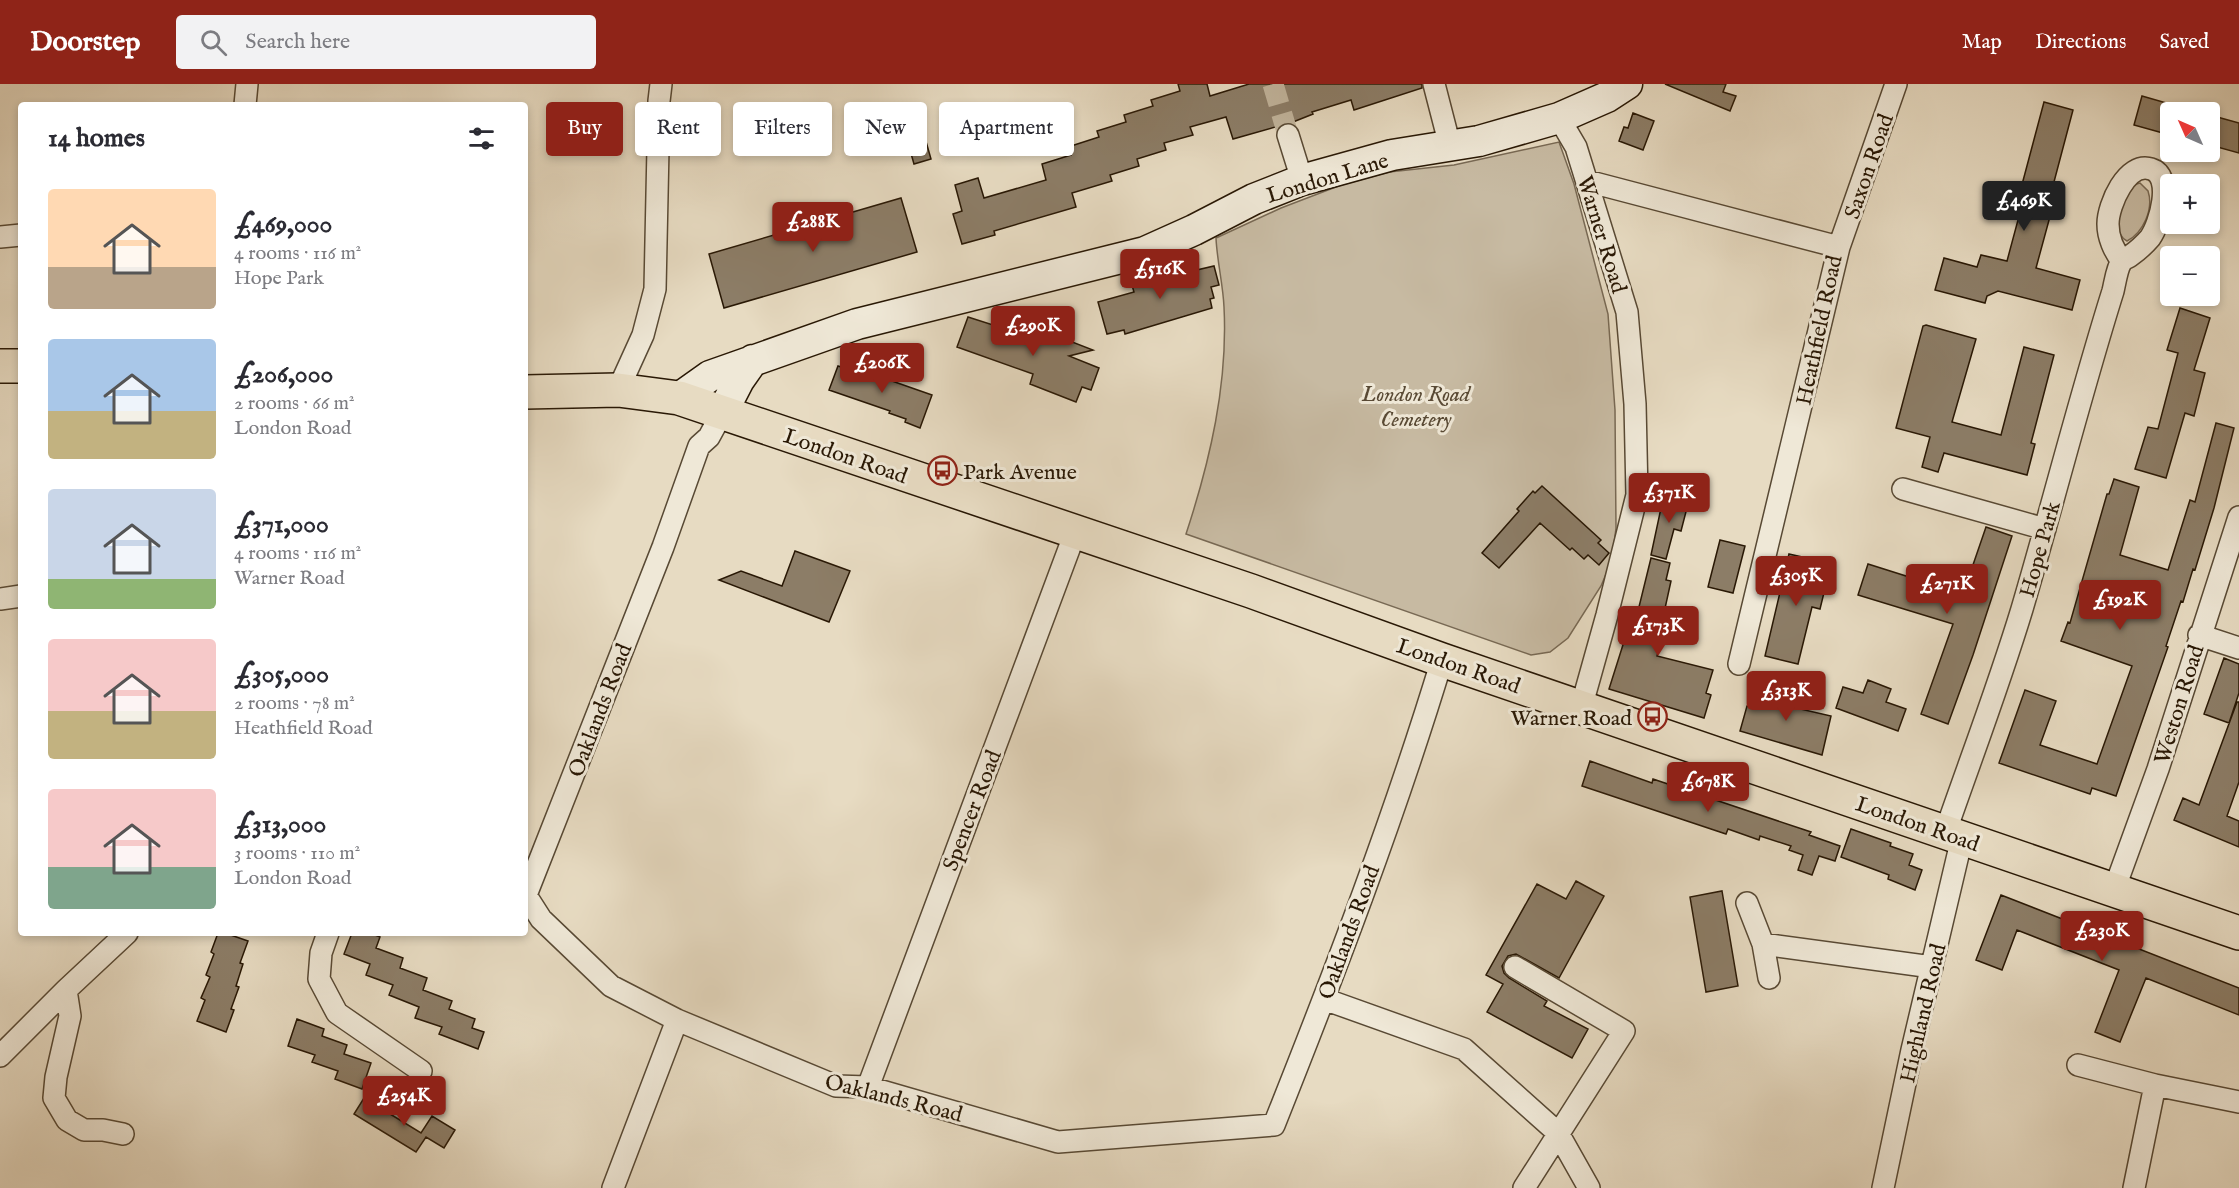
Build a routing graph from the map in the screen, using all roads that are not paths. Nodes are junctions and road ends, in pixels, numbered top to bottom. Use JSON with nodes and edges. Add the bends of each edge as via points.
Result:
{"nodes":[{"id":1,"x":247,"y":84,"type":"edge"},
{"id":2,"x":661,"y":84,"type":"edge"},
{"id":3,"x":1434,"y":84,"type":"edge"},
{"id":4,"x":1628,"y":84,"type":"edge"},
{"id":5,"x":1896,"y":84,"type":"edge"},
{"id":6,"x":245,"y":102,"type":"edge"},
{"id":7,"x":1559,"y":118,"type":"junction"},
{"id":8,"x":1288,"y":135,"type":"tunnel mouth"},
{"id":9,"x":1450,"y":146,"type":"junction"},
{"id":10,"x":1302,"y":180,"type":"junction"},
{"id":11,"x":1587,"y":181,"type":"junction"},
{"id":12,"x":18,"y":235,"type":"edge"},
{"id":13,"x":0,"y":237,"type":"edge"},
{"id":14,"x":1839,"y":247,"type":"junction"},
{"id":15,"x":2122,"y":261,"type":"dead end"},
{"id":16,"x":753,"y":360,"type":"junction"},
{"id":17,"x":0,"y":366,"type":"edge"},
{"id":18,"x":18,"y":366,"type":"edge"},
{"id":19,"x":618,"y":390,"type":"junction"},
{"id":20,"x":528,"y":392,"type":"edge"},
{"id":21,"x":679,"y":398,"type":"junction"},
{"id":22,"x":734,"y":417,"type":"junction"},
{"id":23,"x":1903,"y":489,"type":"dead end"},
{"id":24,"x":2239,"y":517,"type":"edge"},
{"id":25,"x":2045,"y":529,"type":"junction"},
{"id":26,"x":1075,"y":533,"type":"junction"},
{"id":27,"x":18,"y":596,"type":"edge"},
{"id":28,"x":0,"y":599,"type":"edge"},
{"id":29,"x":2199,"y":635,"type":"junction"},
{"id":30,"x":2239,"y":648,"type":"edge"},
{"id":31,"x":1442,"y":660,"type":"junction"},
{"id":32,"x":1739,"y":664,"type":"dead end"},
{"id":33,"x":1581,"y":708,"type":"junction"},
{"id":34,"x":1954,"y":835,"type":"junction"},
{"id":35,"x":528,"y":887,"type":"edge"},
{"id":36,"x":2114,"y":890,"type":"junction"},
{"id":37,"x":528,"y":900,"type":"edge"},
{"id":38,"x":1747,"y":903,"type":"dead end"},
{"id":39,"x":2239,"y":933,"type":"edge"},
{"id":40,"x":124,"y":936,"type":"edge"},
{"id":41,"x":327,"y":936,"type":"edge"},
{"id":42,"x":1762,"y":944,"type":"junction"},
{"id":43,"x":1515,"y":967,"type":"dead end"},
{"id":44,"x":1932,"y":967,"type":"junction"},
{"id":45,"x":1769,"y":978,"type":"dead end"},
{"id":46,"x":66,"y":990,"type":"junction"},
{"id":47,"x":1324,"y":999,"type":"junction"},
{"id":48,"x":676,"y":1020,"type":"junction"},
{"id":49,"x":0,"y":1056,"type":"edge"},
{"id":50,"x":2078,"y":1065,"type":"dead end"},
{"id":51,"x":421,"y":1071,"type":"dead end"},
{"id":52,"x":2155,"y":1085,"type":"junction"},
{"id":53,"x":868,"y":1087,"type":"junction"},
{"id":54,"x":2239,"y":1102,"type":"edge"},
{"id":55,"x":1557,"y":1133,"type":"junction"},
{"id":56,"x":123,"y":1134,"type":"dead end"},
{"id":57,"x":613,"y":1188,"type":"edge"},
{"id":58,"x":1524,"y":1188,"type":"edge"},
{"id":59,"x":1589,"y":1188,"type":"edge"},
{"id":60,"x":1883,"y":1188,"type":"edge"},
{"id":61,"x":2134,"y":1188,"type":"edge"}],
"edges":[{"from":1,"to":6,"type":"street"},
{"from":2,"to":19,"type":"street","via":[[655,289],[643,335]]},
{"from":3,"to":9,"type":"street"},
{"from":4,"to":7,"type":"street","name":"London Lane"},
{"from":5,"to":14,"type":"street","name":"Saxon Road"},
{"from":7,"to":9,"type":"street","name":"London Lane"},
{"from":7,"to":11,"type":"street","name":"Warner Road","via":[[1576,147]]},
{"from":8,"to":10,"type":"street"},
{"from":9,"to":10,"type":"street","name":"London Lane","via":[[1392,155]]},
{"from":10,"to":16,"type":"street","name":"London Lane","via":[[1145,252],[857,324]]},
{"from":11,"to":14,"type":"street","name":"Heathfield Road"},
{"from":11,"to":33,"type":"street","name":"Warner Road","via":[[1627,312],[1637,495]]},
{"from":12,"to":13,"type":"street"},
{"from":14,"to":32,"type":"street","name":"Heathfield Road"},
{"from":15,"to":25,"type":"street","name":"Hope Park"},
{"from":16,"to":21,"type":"street","name":"London Lane","via":[[711,376]]},
{"from":16,"to":22,"type":"street","via":[[739,380]]},
{"from":17,"to":18,"type":"main road"},
{"from":19,"to":20,"type":"main road","name":"London Road"},
{"from":19,"to":21,"type":"main road","name":"London Road"},
{"from":21,"to":22,"type":"main road","name":"London Road"},
{"from":22,"to":26,"type":"main road","name":"London Road"},
{"from":22,"to":35,"type":"street","name":"Oaklands Road","via":[[699,446]]},
{"from":23,"to":25,"type":"street"},
{"from":24,"to":29,"type":"street","name":"Weston Road"},
{"from":25,"to":34,"type":"street","name":"Hope Park"},
{"from":26,"to":31,"type":"main road","name":"London Road"},
{"from":26,"to":53,"type":"street","name":"Spencer Road"},
{"from":27,"to":28,"type":"street"},
{"from":29,"to":30,"type":"street"},
{"from":29,"to":36,"type":"street","name":"Weston Road","via":[[2158,770]]},
{"from":31,"to":33,"type":"main road","name":"London Road"},
{"from":31,"to":47,"type":"street","name":"Oaklands Road","via":[[1414,752]]},
{"from":33,"to":34,"type":"main road","name":"London Road"},
{"from":34,"to":36,"type":"main road","name":"London Road"},
{"from":34,"to":44,"type":"street","name":"Highland Road"},
{"from":36,"to":39,"type":"main road","name":"London Road"},
{"from":37,"to":48,"type":"street","name":"Oaklands Road","via":[[541,919],[611,986]]},
{"from":38,"to":42,"type":"street"},
{"from":40,"to":46,"type":"street"},
{"from":41,"to":51,"type":"street","via":[[319,979],[337,1013]]},
{"from":42,"to":44,"type":"street"},
{"from":42,"to":45,"type":"street"},
{"from":43,"to":55,"type":"street","via":[[1623,1031]]},
{"from":44,"to":60,"type":"street","name":"Highland Road"},
{"from":46,"to":49,"type":"street"},
{"from":46,"to":56,"type":"street","via":[[70,1016],[54,1098],[67,1120],[84,1130]]},
{"from":47,"to":53,"type":"street","name":"Oaklands Road","via":[[1274,1125],[1058,1142]]},
{"from":47,"to":55,"type":"street","via":[[1464,1049]]},
{"from":48,"to":53,"type":"street","name":"Oaklands Road","via":[[836,1086]]},
{"from":48,"to":57,"type":"street"},
{"from":50,"to":52,"type":"street"},
{"from":52,"to":54,"type":"street"},
{"from":52,"to":61,"type":"street"},
{"from":55,"to":58,"type":"street"},
{"from":55,"to":59,"type":"street"}]}
